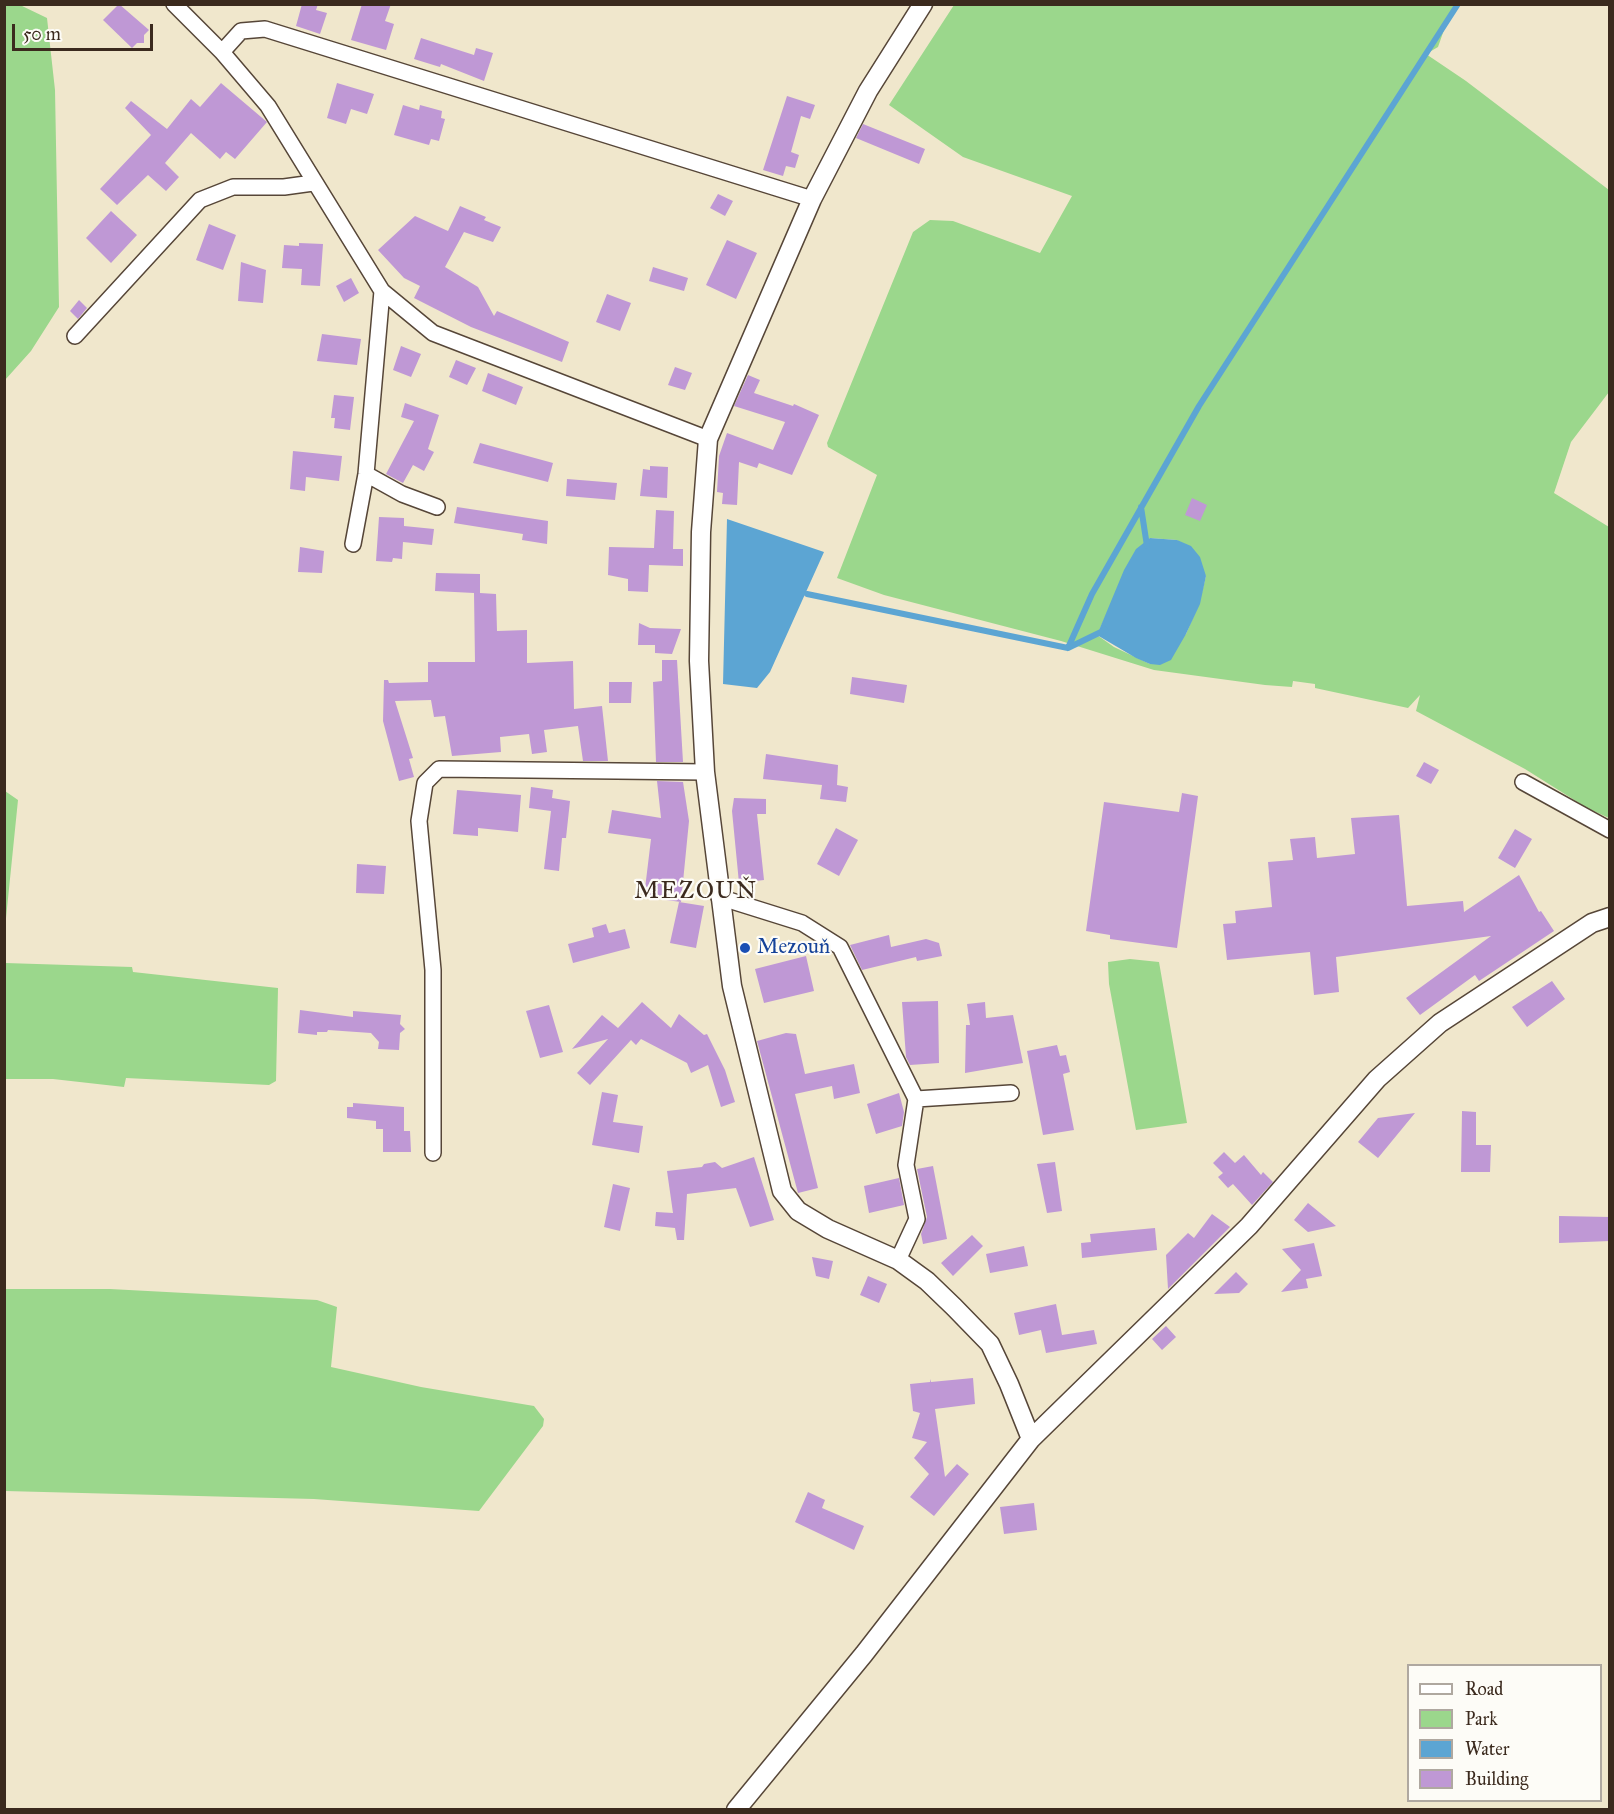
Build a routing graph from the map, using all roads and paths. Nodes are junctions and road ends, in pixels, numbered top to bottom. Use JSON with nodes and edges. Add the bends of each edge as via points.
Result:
{"nodes":[{"id":1,"x":174,"y":4,"type":"edge"},
{"id":2,"x":923,"y":4,"type":"edge"},
{"id":3,"x":222,"y":52,"type":"junction"},
{"id":4,"x":313,"y":183,"type":"junction"},
{"id":5,"x":812,"y":199,"type":"junction"},
{"id":6,"x":382,"y":291,"type":"junction"},
{"id":7,"x":75,"y":336,"type":"dead end"},
{"id":8,"x":708,"y":439,"type":"junction"},
{"id":9,"x":366,"y":474,"type":"junction"},
{"id":10,"x":437,"y":507,"type":"dead end"},
{"id":11,"x":353,"y":544,"type":"dead end"},
{"id":12,"x":705,"y":772,"type":"junction"},
{"id":13,"x":1523,"y":782,"type":"dead end"},
{"id":14,"x":1610,"y":830,"type":"edge"},
{"id":15,"x":719,"y":897,"type":"junction"},
{"id":16,"x":1610,"y":917,"type":"edge"},
{"id":17,"x":1011,"y":1093,"type":"dead end"},
{"id":18,"x":916,"y":1099,"type":"junction"},
{"id":19,"x":433,"y":1153,"type":"dead end"},
{"id":20,"x":898,"y":1260,"type":"junction"},
{"id":21,"x":1031,"y":1439,"type":"junction"},
{"id":22,"x":736,"y":1809,"type":"edge"}],
"edges":[{"from":1,"to":3,"type":"street"},
{"from":2,"to":5,"type":"street","via":[[868,91]]},
{"from":3,"to":4,"type":"street","via":[[268,106]]},
{"from":3,"to":5,"type":"street","via":[[242,31],[265,29]]},
{"from":4,"to":6,"type":"street"},
{"from":4,"to":7,"type":"street","via":[[284,188],[233,187],[200,200]]},
{"from":5,"to":8,"type":"street"},
{"from":6,"to":8,"type":"street","via":[[433,333]]},
{"from":6,"to":9,"type":"street"},
{"from":8,"to":12,"type":"street","via":[[700,532],[699,661]]},
{"from":9,"to":10,"type":"street"},
{"from":9,"to":11,"type":"street"},
{"from":12,"to":15,"type":"street"},
{"from":12,"to":19,"type":"street","via":[[439,769],[425,783],[419,821],[433,970]]},
{"from":13,"to":14,"type":"street"},
{"from":15,"to":18,"type":"street","via":[[802,923],[840,947]]},
{"from":15,"to":20,"type":"street","via":[[732,986],[782,1191],[798,1211],[828,1229]]},
{"from":16,"to":21,"type":"street","via":[[1592,923],[1440,1023],[1377,1079],[1250,1226]]},
{"from":17,"to":18,"type":"street"},
{"from":18,"to":20,"type":"street","via":[[906,1165],[917,1219]]},
{"from":20,"to":21,"type":"street","via":[[927,1281],[990,1344]]},
{"from":21,"to":22,"type":"street","via":[[864,1654]]}]}
